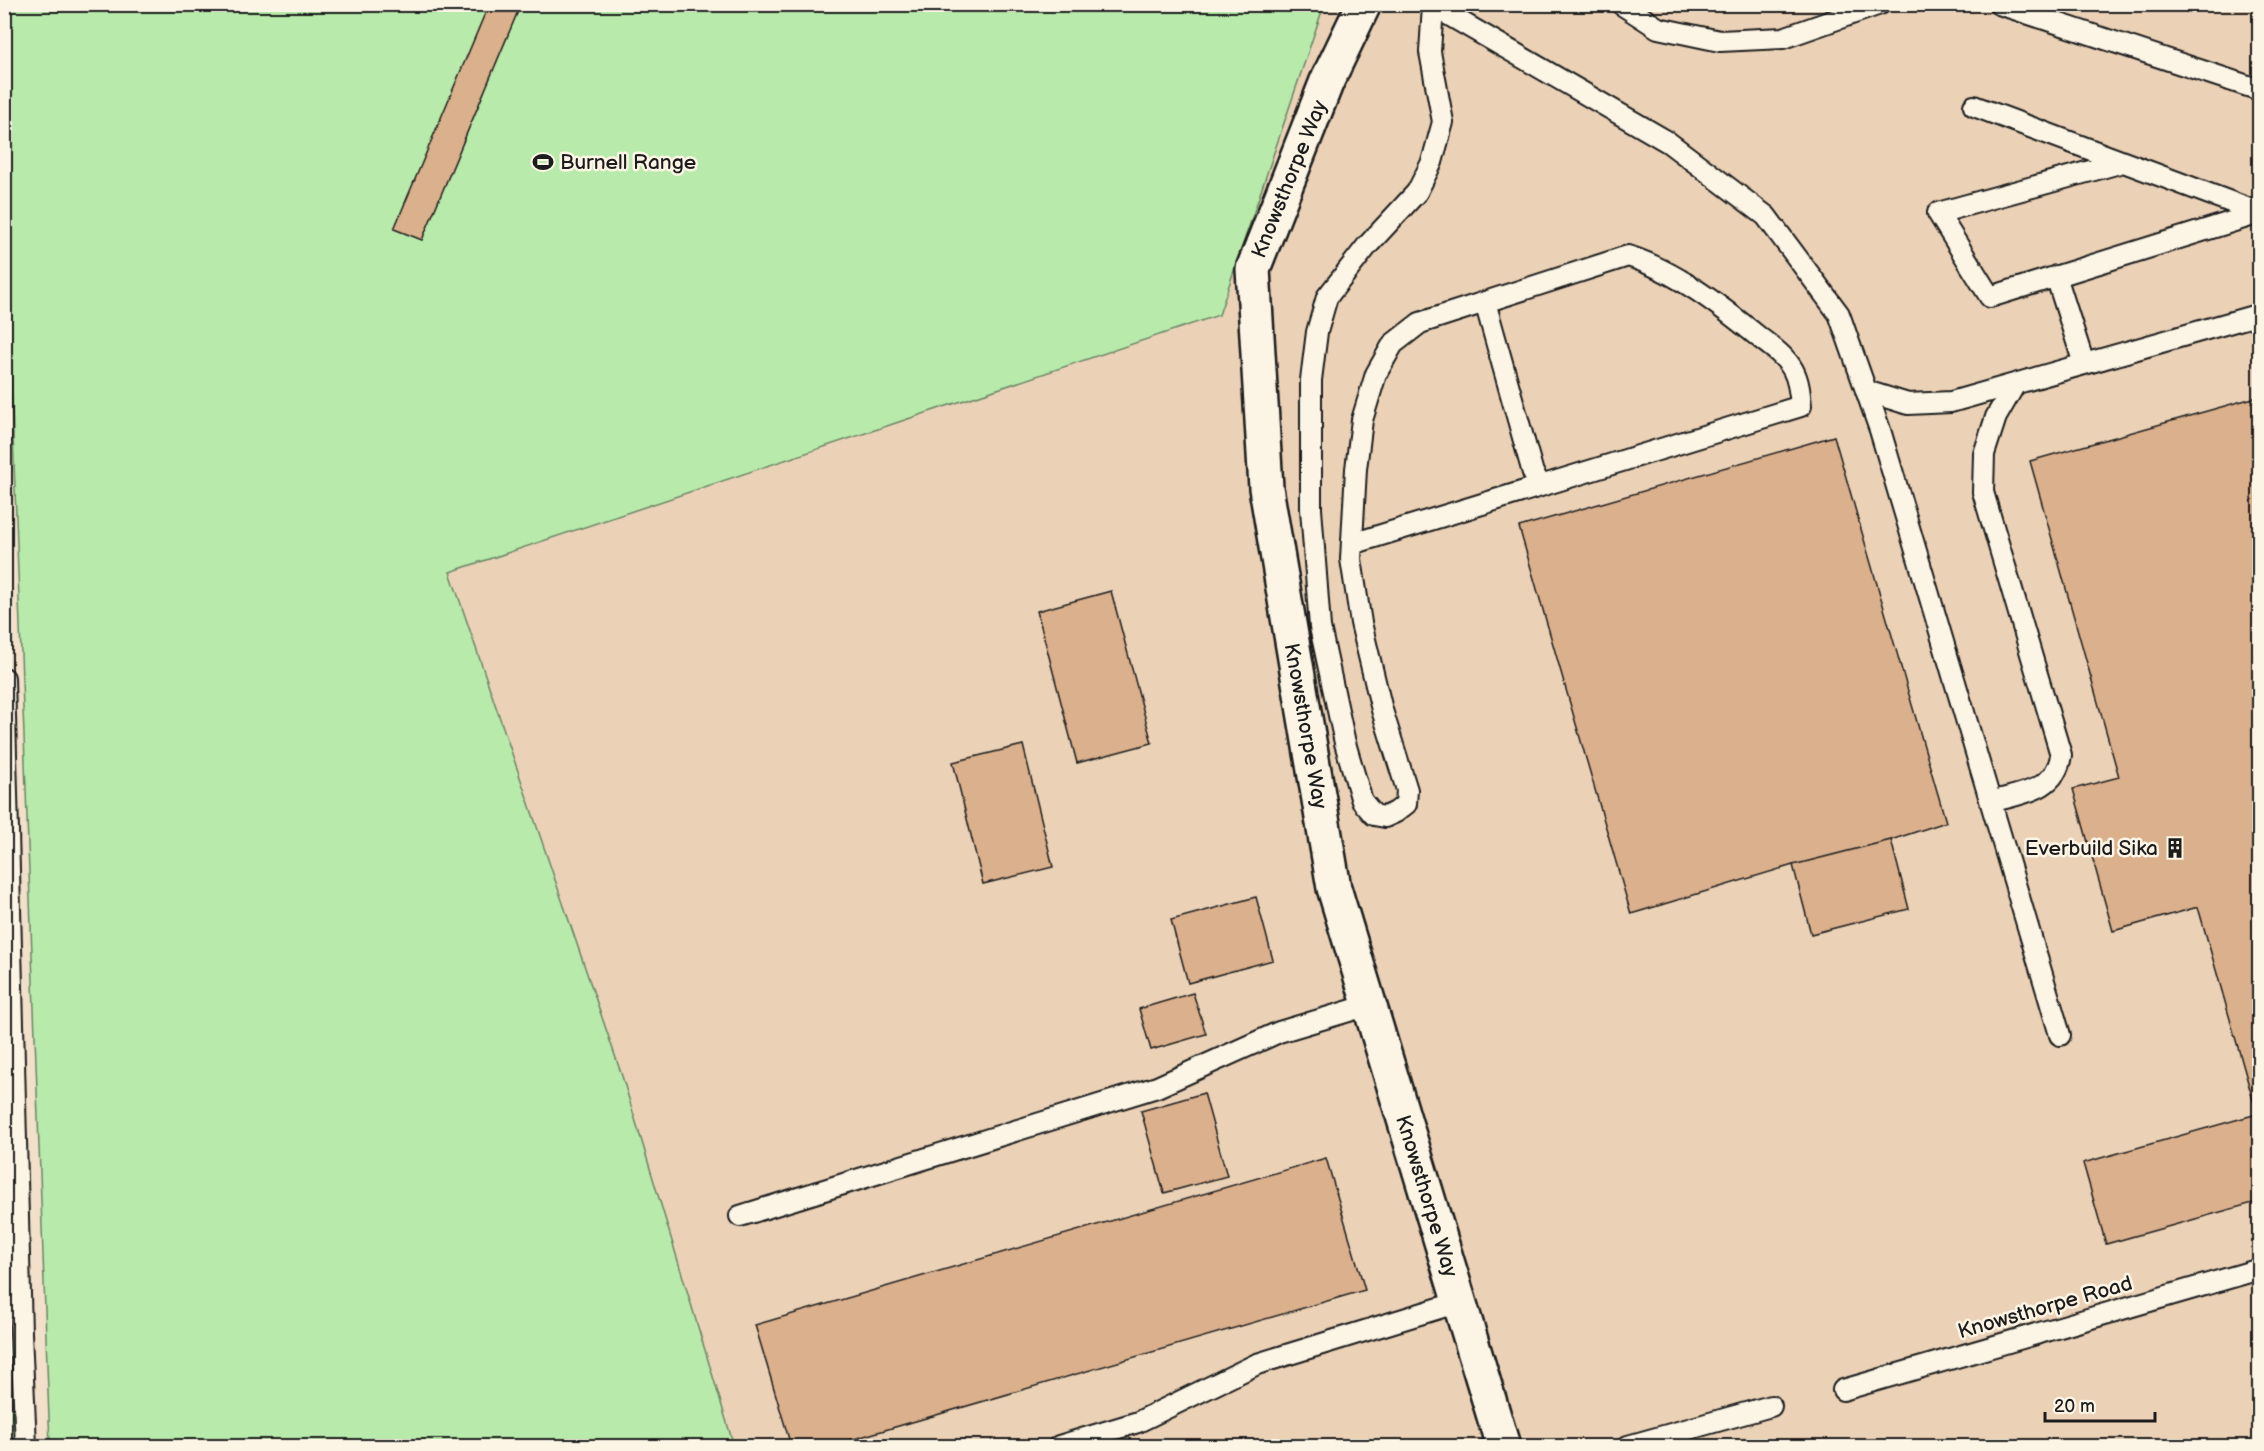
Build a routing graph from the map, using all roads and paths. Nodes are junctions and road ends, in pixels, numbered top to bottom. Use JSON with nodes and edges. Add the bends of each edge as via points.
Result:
{"nodes":[{"id":1,"x":1364,"y":4,"type":"edge"},
{"id":2,"x":1621,"y":4,"type":"edge"},
{"id":3,"x":1880,"y":4,"type":"edge"},
{"id":4,"x":1999,"y":4,"type":"edge"},
{"id":5,"x":1431,"y":5,"type":"edge"},
{"id":6,"x":2259,"y":90,"type":"edge"},
{"id":7,"x":1974,"y":106,"type":"dead end"},
{"id":8,"x":2122,"y":162,"type":"junction"},
{"id":9,"x":2259,"y":213,"type":"edge"},
{"id":10,"x":2056,"y":276,"type":"junction"},
{"id":11,"x":1485,"y":302,"type":"junction"},
{"id":12,"x":2259,"y":314,"type":"edge"},
{"id":13,"x":2084,"y":364,"type":"junction"},
{"id":14,"x":2015,"y":384,"type":"junction"},
{"id":15,"x":1866,"y":391,"type":"junction"},
{"id":16,"x":1541,"y":485,"type":"junction"},
{"id":17,"x":1352,"y":544,"type":"junction"},
{"id":18,"x":4,"y":678,"type":"edge"},
{"id":19,"x":1990,"y":802,"type":"junction"},
{"id":20,"x":1370,"y":1005,"type":"junction"},
{"id":21,"x":2060,"y":1035,"type":"dead end"},
{"id":22,"x":740,"y":1216,"type":"dead end"},
{"id":23,"x":2258,"y":1273,"type":"edge"},
{"id":24,"x":1459,"y":1302,"type":"junction"},
{"id":25,"x":1843,"y":1390,"type":"dead end"},
{"id":26,"x":1771,"y":1406,"type":"dead end"},
{"id":27,"x":26,"y":1446,"type":"edge"},
{"id":28,"x":1059,"y":1446,"type":"edge"},
{"id":29,"x":1503,"y":1446,"type":"edge"},
{"id":30,"x":1628,"y":1446,"type":"edge"}],
"edges":[{"from":1,"to":20,"type":"street","name":"Knowsthorpe Way","via":[[1327,81],[1253,269],[1266,488],[1334,888]]},
{"from":2,"to":3,"type":"lane","via":[[1658,28],[1720,41],[1783,38]]},
{"from":4,"to":6,"type":"lane"},
{"from":5,"to":15,"type":"lane","via":[[1668,142],[1766,216],[1839,314]]},
{"from":5,"to":17,"type":"lane","via":[[1430,52],[1443,122],[1432,162],[1417,192],[1327,297],[1317,332],[1311,380],[1311,508],[1320,627],[1362,801],[1374,814],[1385,817],[1406,804],[1407,790],[1361,623]]},
{"from":7,"to":8,"type":"lane"},
{"from":8,"to":9,"type":"lane"},
{"from":8,"to":10,"type":"lane","via":[[1938,213],[1990,297]]},
{"from":9,"to":10,"type":"lane"},
{"from":10,"to":13,"type":"lane"},
{"from":11,"to":16,"type":"lane","via":[[1533,473]]},
{"from":11,"to":16,"type":"lane","via":[[1628,256],[1648,262],[1726,309],[1780,354],[1792,369],[1799,388],[1801,406]]},
{"from":11,"to":17,"type":"lane","via":[[1420,323],[1393,344],[1376,374],[1362,420]]},
{"from":12,"to":13,"type":"lane"},
{"from":13,"to":14,"type":"lane"},
{"from":14,"to":15,"type":"lane","via":[[1951,402],[1908,404]]},
{"from":14,"to":19,"type":"lane","via":[[1996,417],[1984,454],[1983,492],[2061,755],[2056,774],[2043,786]]},
{"from":15,"to":19,"type":"lane"},
{"from":16,"to":17,"type":"lane"},
{"from":18,"to":27,"type":"lane"},
{"from":19,"to":21,"type":"lane"},
{"from":20,"to":22,"type":"lane","via":[[1279,1032],[1157,1087]]},
{"from":20,"to":24,"type":"street","name":"Knowsthorpe Way"},
{"from":23,"to":25,"type":"lane","name":"Knowsthorpe Road"},
{"from":24,"to":28,"type":"lane","via":[[1257,1364],[1138,1422]]},
{"from":24,"to":29,"type":"street","name":"Knowsthorpe Way"},
{"from":26,"to":30,"type":"lane"}]}
